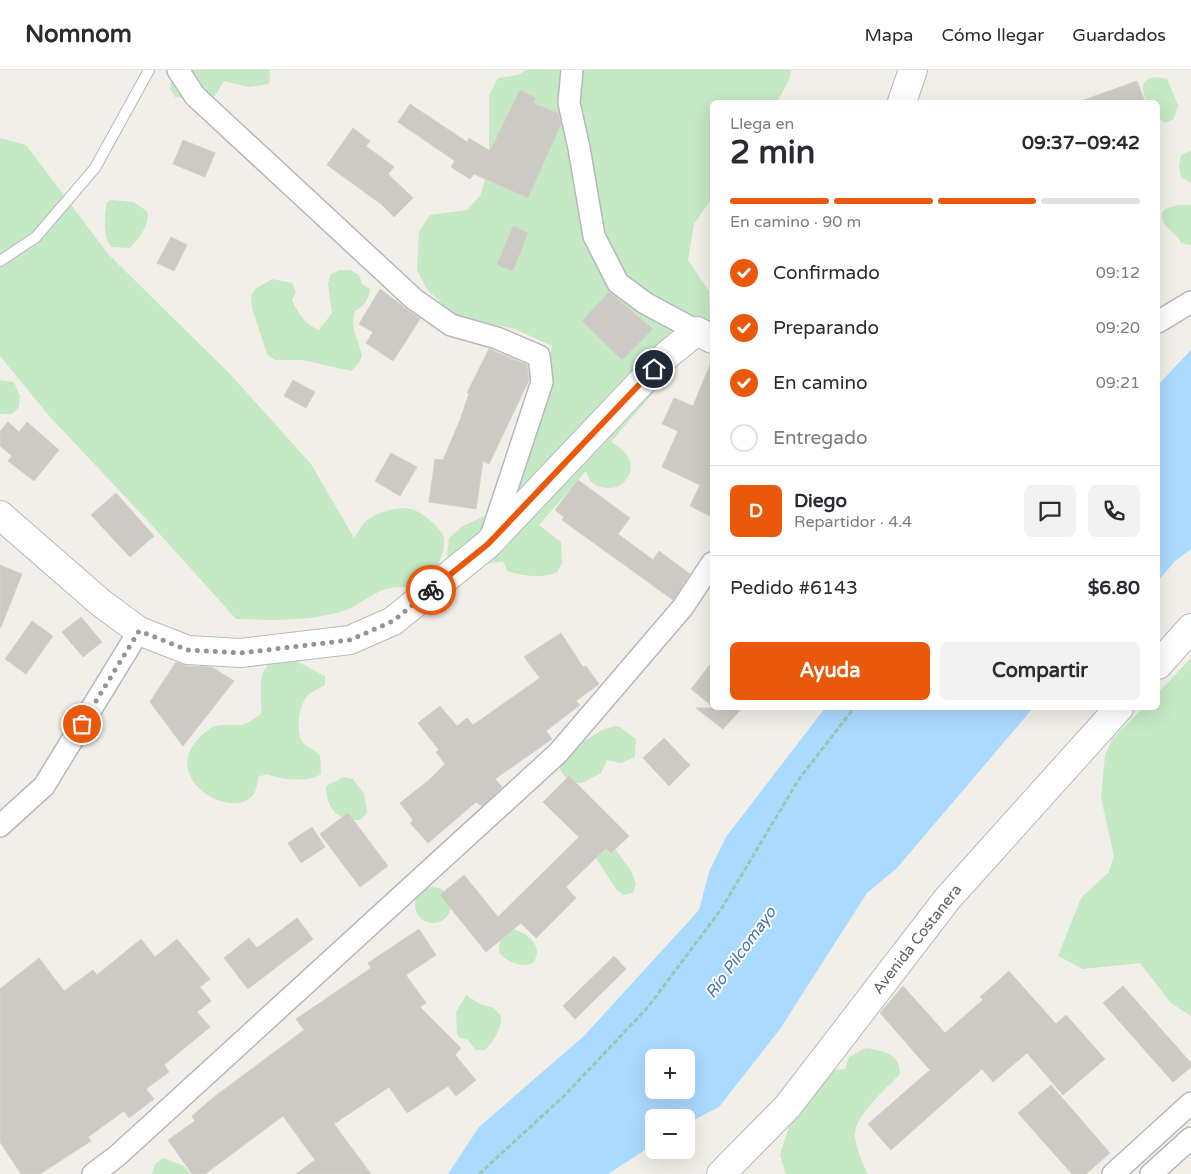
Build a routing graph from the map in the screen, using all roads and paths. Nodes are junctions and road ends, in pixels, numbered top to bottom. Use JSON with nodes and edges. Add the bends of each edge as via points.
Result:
{"nodes":[{"id":1,"x":149,"y":70,"type":"edge"},
{"id":2,"x":178,"y":70,"type":"edge"},
{"id":3,"x":572,"y":70,"type":"edge"},
{"id":4,"x":913,"y":70,"type":"edge"},
{"id":5,"x":903,"y":100,"type":"edge"},
{"id":6,"x":0,"y":261,"type":"edge"},
{"id":7,"x":1191,"y":302,"type":"edge"},
{"id":8,"x":1160,"y":321,"type":"edge"},
{"id":9,"x":705,"y":335,"type":"edge"},
{"id":10,"x":0,"y":515,"type":"edge"},
{"id":11,"x":488,"y":544,"type":"junction"},
{"id":12,"x":710,"y":566,"type":"edge"},
{"id":13,"x":1191,"y":628,"type":"edge"},
{"id":14,"x":139,"y":631,"type":"junction"},
{"id":15,"x":1160,"y":663,"type":"edge"},
{"id":16,"x":852,"y":710,"type":"edge"},
{"id":17,"x":1117,"y":710,"type":"edge"},
{"id":18,"x":0,"y":826,"type":"edge"},
{"id":19,"x":1191,"y":1103,"type":"edge"},
{"id":20,"x":1191,"y":1138,"type":"edge"},
{"id":21,"x":93,"y":1174,"type":"edge"},
{"id":22,"x":479,"y":1174,"type":"edge"},
{"id":23,"x":722,"y":1174,"type":"edge"},
{"id":24,"x":1113,"y":1174,"type":"edge"},
{"id":25,"x":1151,"y":1174,"type":"edge"}],
"edges":[{"from":1,"to":6,"type":"lane","via":[[95,168],[36,237]]},
{"from":2,"to":11,"type":"street","via":[[195,96],[414,299],[451,325],[497,338],[539,356],[542,382]]},
{"from":3,"to":9,"type":"street","via":[[568,103],[580,148],[594,236],[618,283],[645,303]]},
{"from":4,"to":5,"type":"street"},
{"from":7,"to":8,"type":"street"},
{"from":9,"to":11,"type":"street","via":[[667,356]]},
{"from":10,"to":14,"type":"street","via":[[101,603]]},
{"from":11,"to":14,"type":"street","via":[[393,621],[350,640],[241,653],[188,650]]},
{"from":12,"to":21,"type":"street","via":[[683,607],[558,753],[117,1156]]},
{"from":13,"to":15,"type":"street"},
{"from":14,"to":18,"type":"street","via":[[44,786]]},
{"from":16,"to":22,"type":"path","via":[[799,779],[720,911],[648,1006],[564,1096]]},
{"from":17,"to":23,"type":"street","name":"Avenida Costanera","via":[[948,898],[788,1106]]},
{"from":19,"to":24,"type":"street"},
{"from":20,"to":25,"type":"street"}]}
